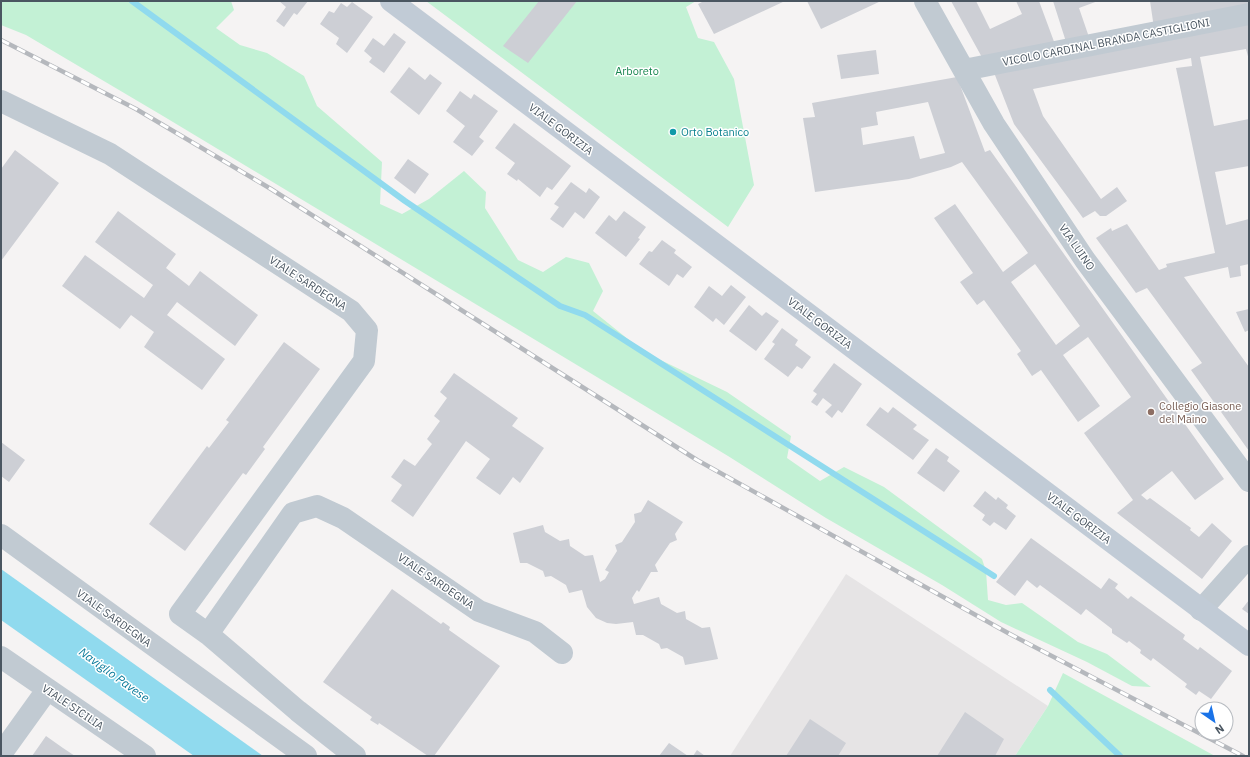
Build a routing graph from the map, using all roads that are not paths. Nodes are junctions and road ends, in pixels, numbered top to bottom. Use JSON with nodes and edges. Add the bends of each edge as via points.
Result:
{"nodes":[{"id":1,"x":391,"y":1,"type":"edge"},
{"id":2,"x":925,"y":1,"type":"edge"},
{"id":3,"x":1249,"y":14,"type":"edge"},
{"id":4,"x":964,"y":70,"type":"junction"},
{"id":5,"x":1,"y":101,"type":"edge"},
{"id":6,"x":1249,"y":481,"type":"edge"},
{"id":7,"x":1,"y":536,"type":"edge"},
{"id":8,"x":1249,"y":556,"type":"edge"},
{"id":9,"x":1201,"y":610,"type":"junction"},
{"id":10,"x":208,"y":634,"type":"junction"},
{"id":11,"x":1249,"y":645,"type":"edge"},
{"id":12,"x":562,"y":653,"type":"dead end"},
{"id":13,"x":1,"y":657,"type":"edge"},
{"id":14,"x":47,"y":690,"type":"junction"},
{"id":15,"x":1,"y":754,"type":"edge"},
{"id":16,"x":145,"y":756,"type":"edge"},
{"id":17,"x":306,"y":756,"type":"edge"},
{"id":18,"x":355,"y":756,"type":"edge"}],
"edges":[{"from":1,"to":9,"type":"street","name":"VIALE GORIZIA"},
{"from":2,"to":4,"type":"street","name":"VIA LUINO"},
{"from":3,"to":4,"type":"street","name":"VICOLO CARDINAL BRANDA CASTIGLIONI"},
{"from":4,"to":6,"type":"street","name":"VIA LUINO","via":[[994,124],[1085,260]]},
{"from":5,"to":10,"type":"street","name":"VIALE SARDEGNA","via":[[110,154],[351,311],[367,330],[364,361],[180,614]]},
{"from":7,"to":17,"type":"street","name":"VIALE SARDEGNA"},
{"from":8,"to":9,"type":"street"},
{"from":9,"to":11,"type":"street","name":"VIALE GORIZIA"},
{"from":10,"to":12,"type":"street","name":"VIALE SARDEGNA","via":[[293,513],[317,506],[343,518],[479,611],[535,632]]},
{"from":10,"to":18,"type":"street","name":"VIALE SARDEGNA"},
{"from":13,"to":14,"type":"street","name":"VIALE SICILIA"},
{"from":14,"to":15,"type":"street"},
{"from":14,"to":16,"type":"street","name":"VIALE SICILIA"}]}
